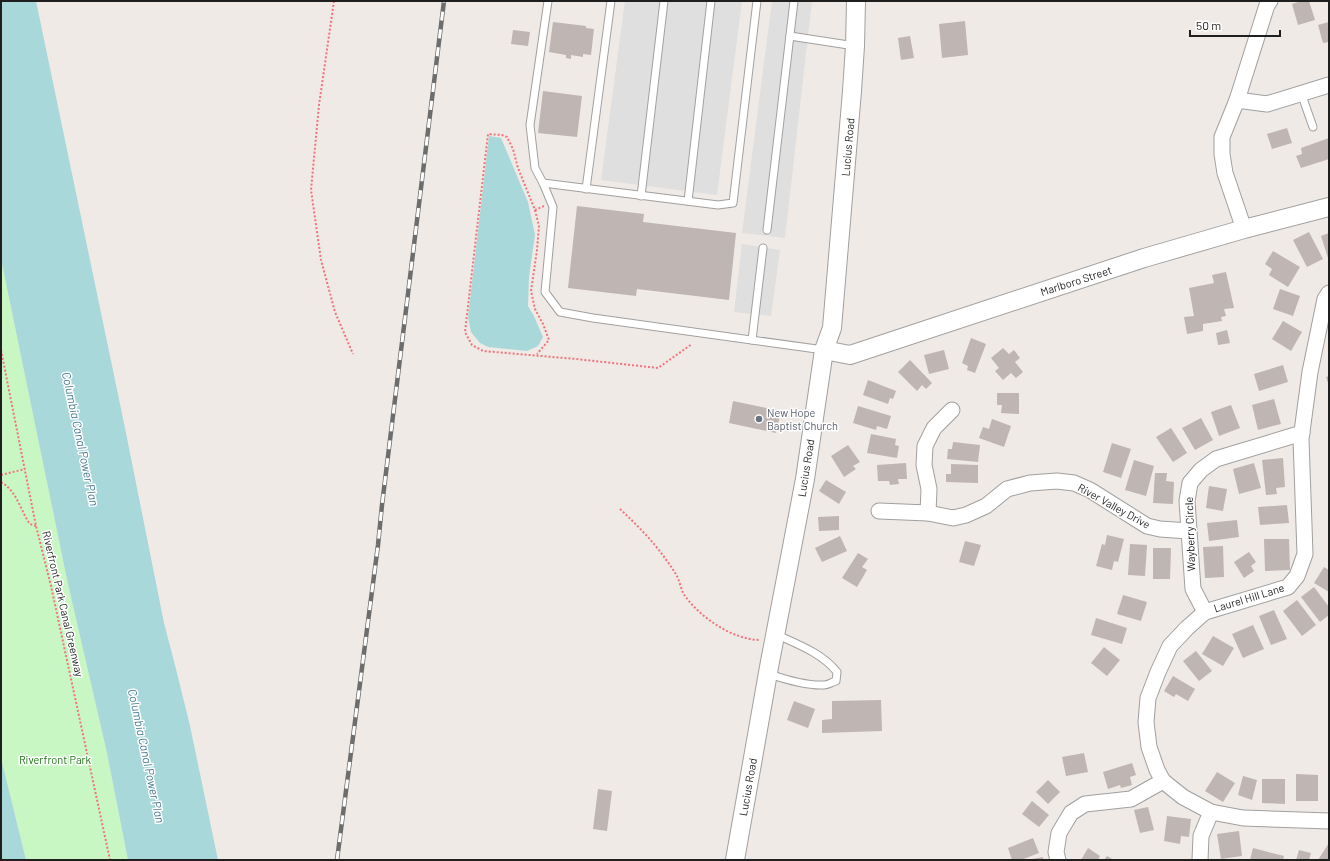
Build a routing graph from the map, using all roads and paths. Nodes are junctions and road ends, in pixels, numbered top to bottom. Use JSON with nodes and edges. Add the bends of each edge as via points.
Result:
{"nodes":[{"id":1,"x":334,"y":1,"type":"edge"},
{"id":2,"x":548,"y":1,"type":"edge"},
{"id":3,"x":611,"y":1,"type":"edge"},
{"id":4,"x":664,"y":1,"type":"edge"},
{"id":5,"x":711,"y":1,"type":"edge"},
{"id":6,"x":757,"y":1,"type":"edge"},
{"id":7,"x":794,"y":1,"type":"edge"},
{"id":8,"x":856,"y":1,"type":"edge"},
{"id":9,"x":1270,"y":1,"type":"edge"},
{"id":10,"x":790,"y":36,"type":"junction"},
{"id":11,"x":855,"y":46,"type":"junction"},
{"id":12,"x":1329,"y":85,"type":"edge"},
{"id":13,"x":1301,"y":93,"type":"junction"},
{"id":14,"x":1236,"y":100,"type":"junction"},
{"id":15,"x":1313,"y":127,"type":"dead end"},
{"id":16,"x":543,"y":183,"type":"junction"},
{"id":17,"x":586,"y":189,"type":"junction"},
{"id":18,"x":641,"y":196,"type":"junction"},
{"id":19,"x":551,"y":202,"type":"junction"},
{"id":20,"x":688,"y":202,"type":"junction"},
{"id":21,"x":1329,"y":207,"type":"edge"},
{"id":22,"x":1244,"y":229,"type":"junction"},
{"id":23,"x":767,"y":230,"type":"dead end"},
{"id":24,"x":763,"y":248,"type":"dead end"},
{"id":25,"x":1329,"y":293,"type":"edge"},
{"id":26,"x":752,"y":340,"type":"junction"},
{"id":27,"x":692,"y":344,"type":"dead end"},
{"id":28,"x":1,"y":350,"type":"edge"},
{"id":29,"x":824,"y":350,"type":"junction"},
{"id":30,"x":353,"y":354,"type":"dead end"},
{"id":31,"x":952,"y":410,"type":"dead end"},
{"id":32,"x":1302,"y":433,"type":"junction"},
{"id":33,"x":25,"y":469,"type":"junction"},
{"id":34,"x":1,"y":475,"type":"edge"},
{"id":35,"x":1,"y":482,"type":"edge"},
{"id":36,"x":620,"y":509,"type":"dead end"},
{"id":37,"x":879,"y":512,"type":"dead end"},
{"id":38,"x":928,"y":513,"type":"junction"},
{"id":39,"x":36,"y":526,"type":"junction"},
{"id":40,"x":1189,"y":531,"type":"junction"},
{"id":41,"x":1205,"y":612,"type":"junction"},
{"id":42,"x":775,"y":637,"type":"junction"},
{"id":43,"x":768,"y":673,"type":"junction"},
{"id":44,"x":1163,"y":781,"type":"junction"},
{"id":45,"x":1211,"y":812,"type":"junction"},
{"id":46,"x":1329,"y":820,"type":"edge"},
{"id":47,"x":110,"y":860,"type":"edge"},
{"id":48,"x":735,"y":860,"type":"edge"},
{"id":49,"x":1058,"y":860,"type":"edge"},
{"id":50,"x":1200,"y":860,"type":"edge"}],
"edges":[{"from":1,"to":30,"type":"path","via":[[319,105],[311,190],[321,260],[335,312]]},
{"from":2,"to":16,"type":"lane","via":[[530,125],[535,168]]},
{"from":3,"to":17,"type":"lane"},
{"from":4,"to":18,"type":"lane"},
{"from":5,"to":20,"type":"lane"},
{"from":6,"to":20,"type":"lane","via":[[733,203],[718,205]]},
{"from":7,"to":10,"type":"lane"},
{"from":8,"to":11,"type":"street","name":"Lucius Road"},
{"from":9,"to":14,"type":"street"},
{"from":10,"to":11,"type":"lane"},
{"from":10,"to":23,"type":"lane"},
{"from":11,"to":29,"type":"street","name":"Lucius Road","via":[[833,321]]},
{"from":12,"to":13,"type":"street"},
{"from":13,"to":14,"type":"street","via":[[1267,104]]},
{"from":13,"to":15,"type":"lane"},
{"from":14,"to":22,"type":"street","via":[[1222,137],[1222,154],[1225,172]]},
{"from":16,"to":17,"type":"lane"},
{"from":16,"to":19,"type":"lane"},
{"from":17,"to":18,"type":"lane"},
{"from":18,"to":20,"type":"lane"},
{"from":19,"to":26,"type":"lane","via":[[553,207],[545,292],[560,312]]},
{"from":19,"to":27,"type":"path","via":[[536,210],[507,137],[488,134],[465,332],[472,345],[483,351],[576,358],[658,368]]},
{"from":21,"to":22,"type":"street","name":"Marlboro Street"},
{"from":22,"to":29,"type":"street","name":"Marlboro Street","via":[[1144,258],[850,355]]},
{"from":24,"to":26,"type":"lane"},
{"from":25,"to":32,"type":"street","name":"Laurel Hill Lane","via":[[1325,299],[1312,365]]},
{"from":26,"to":29,"type":"lane"},
{"from":28,"to":33,"type":"path","name":"Riverfront Park Canal Greenway"},
{"from":29,"to":42,"type":"street","name":"Lucius Road","via":[[805,478]]},
{"from":31,"to":38,"type":"street","via":[[934,428],[925,446]]},
{"from":32,"to":40,"type":"street","name":"Wayberry Circle","via":[[1216,459],[1201,470],[1190,483],[1187,500]]},
{"from":32,"to":41,"type":"street","name":"Laurel Hill Lane","via":[[1305,554],[1297,576],[1288,587]]},
{"from":33,"to":34,"type":"path"},
{"from":33,"to":39,"type":"path","name":"Riverfront Park Canal Greenway"},
{"from":35,"to":39,"type":"path","via":[[15,496],[30,524]]},
{"from":36,"to":42,"type":"path","via":[[641,528],[667,560],[678,577],[684,595],[702,615],[720,628],[752,640]]},
{"from":37,"to":38,"type":"street","name":"River Valley Drive"},
{"from":38,"to":40,"type":"street","name":"River Valley Drive","via":[[953,518],[966,515],[986,506],[1007,489],[1030,482],[1057,481],[1074,483],[1090,490],[1147,526]]},
{"from":39,"to":47,"type":"path","name":"Riverfront Park Canal Greenway","via":[[53,593]]},
{"from":40,"to":41,"type":"street","name":"Wayberry Circle","via":[[1193,589]]},
{"from":41,"to":44,"type":"street","name":"Laurel Hill Lane","via":[[1170,646],[1148,698],[1146,722],[1149,747]]},
{"from":42,"to":43,"type":"street","name":"Lucius Road"},
{"from":42,"to":43,"type":"lane","via":[[814,652],[830,663],[837,672],[836,681],[825,685],[811,684]]},
{"from":43,"to":48,"type":"street","name":"Lucius Road"},
{"from":44,"to":45,"type":"street","name":"Laurel Hill Lane"},
{"from":44,"to":49,"type":"street","via":[[1131,799],[1085,804],[1071,813],[1059,833],[1056,852]]},
{"from":45,"to":46,"type":"street","name":"Laurel Hill Lane","via":[[1244,818]]},
{"from":45,"to":50,"type":"street","via":[[1201,836]]}]}
